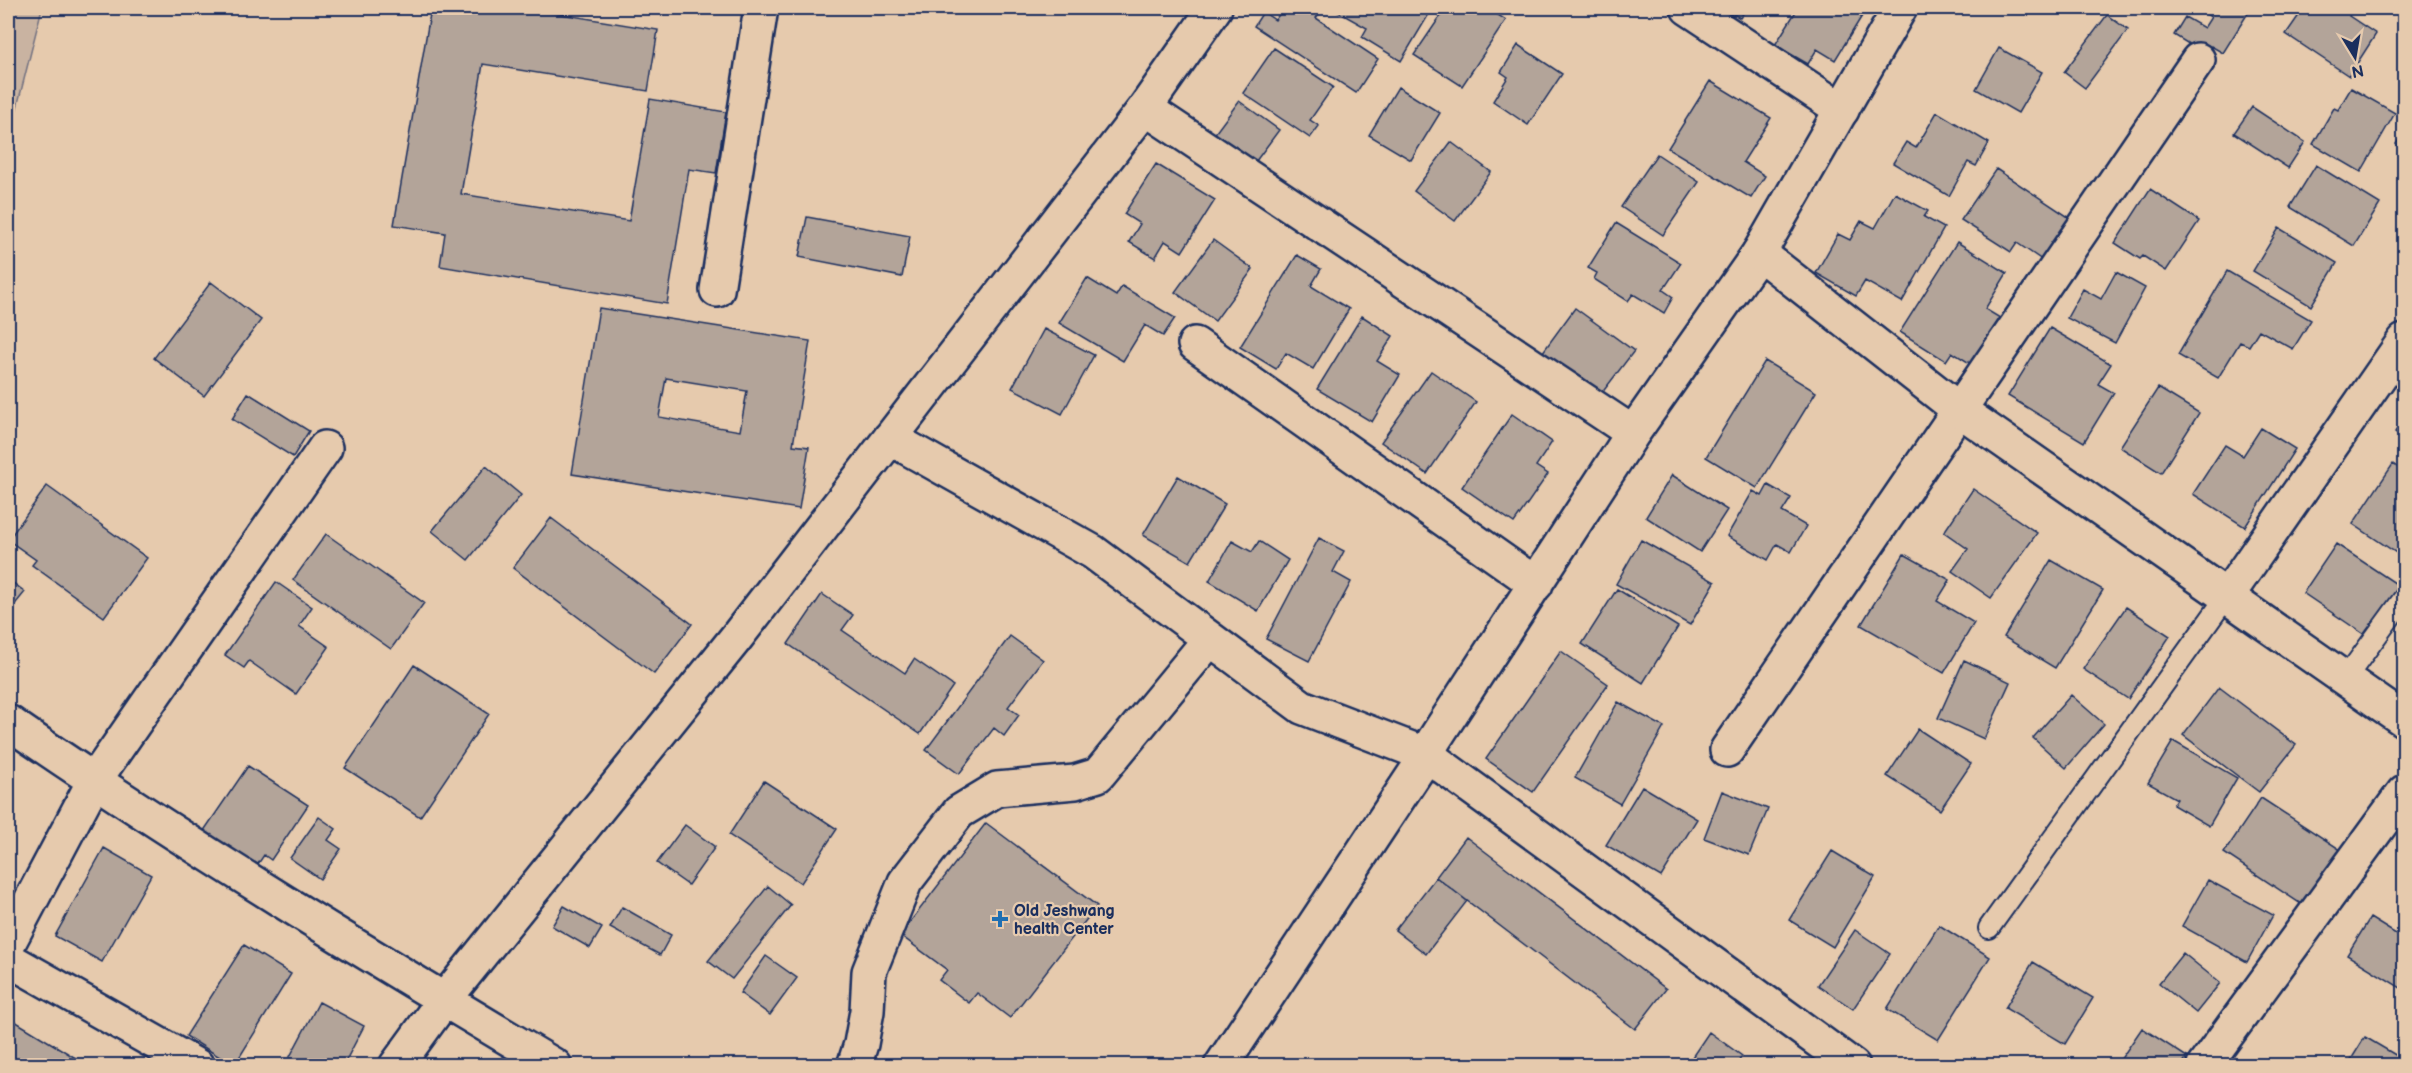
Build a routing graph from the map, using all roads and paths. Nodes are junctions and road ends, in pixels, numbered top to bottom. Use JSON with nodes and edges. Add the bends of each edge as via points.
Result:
{"nodes":[{"id":1,"x":761,"y":8,"type":"edge"},
{"id":2,"x":1215,"y":8,"type":"edge"},
{"id":3,"x":1689,"y":8,"type":"edge"},
{"id":4,"x":1900,"y":8,"type":"edge"},
{"id":5,"x":2198,"y":60,"type":"dead end"},
{"id":6,"x":1144,"y":108,"type":"junction"},
{"id":7,"x":1842,"y":110,"type":"junction"},
{"id":8,"x":1759,"y":254,"type":"junction"},
{"id":9,"x":717,"y":290,"type":"dead end"},
{"id":10,"x":2404,"y":341,"type":"edge"},
{"id":11,"x":1195,"y":344,"type":"dead end"},
{"id":12,"x":1958,"y":409,"type":"junction"},
{"id":13,"x":1633,"y":433,"type":"junction"},
{"id":14,"x":890,"y":438,"type":"junction"},
{"id":15,"x":325,"y":448,"type":"dead end"},
{"id":16,"x":1536,"y":584,"type":"junction"},
{"id":17,"x":2227,"y":596,"type":"junction"},
{"id":18,"x":2404,"y":598,"type":"edge"},
{"id":19,"x":1210,"y":639,"type":"junction"},
{"id":20,"x":2346,"y":679,"type":"junction"},
{"id":21,"x":2404,"y":720,"type":"edge"},
{"id":22,"x":8,"y":722,"type":"edge"},
{"id":23,"x":1726,"y":750,"type":"dead end"},
{"id":24,"x":1427,"y":755,"type":"junction"},
{"id":25,"x":94,"y":781,"type":"junction"},
{"id":26,"x":2404,"y":792,"type":"edge"},
{"id":27,"x":1989,"y":928,"type":"dead end"},
{"id":28,"x":8,"y":944,"type":"edge"},
{"id":29,"x":8,"y":959,"type":"edge"},
{"id":30,"x":444,"y":1000,"type":"junction"},
{"id":31,"x":197,"y":1065,"type":"edge"},
{"id":32,"x":396,"y":1065,"type":"edge"},
{"id":33,"x":555,"y":1065,"type":"edge"},
{"id":34,"x":854,"y":1065,"type":"edge"},
{"id":35,"x":1221,"y":1065,"type":"edge"},
{"id":36,"x":1853,"y":1065,"type":"edge"},
{"id":37,"x":2204,"y":1065,"type":"edge"}],
"edges":[{"from":1,"to":9,"type":"street"},
{"from":2,"to":6,"type":"street"},
{"from":3,"to":7,"type":"street"},
{"from":4,"to":7,"type":"street"},
{"from":5,"to":12,"type":"street"},
{"from":6,"to":13,"type":"street"},
{"from":6,"to":14,"type":"street"},
{"from":7,"to":8,"type":"street"},
{"from":8,"to":12,"type":"street"},
{"from":8,"to":13,"type":"street"},
{"from":10,"to":17,"type":"street"},
{"from":11,"to":16,"type":"street"},
{"from":12,"to":17,"type":"street"},
{"from":12,"to":23,"type":"street"},
{"from":13,"to":16,"type":"street"},
{"from":14,"to":19,"type":"street","via":[[1093,552]]},
{"from":14,"to":30,"type":"street","via":[[736,638]]},
{"from":15,"to":25,"type":"street"},
{"from":16,"to":24,"type":"street"},
{"from":17,"to":20,"type":"street"},
{"from":17,"to":27,"type":"lane"},
{"from":18,"to":20,"type":"lane"},
{"from":19,"to":24,"type":"street","via":[[1302,707]]},
{"from":19,"to":34,"type":"street","via":[[1098,775],[1075,782],[996,789],[959,812],[904,882],[869,972],[867,1011]]},
{"from":20,"to":21,"type":"street"},
{"from":22,"to":25,"type":"street"},
{"from":24,"to":35,"type":"street"},
{"from":24,"to":36,"type":"street"},
{"from":25,"to":28,"type":"street"},
{"from":25,"to":30,"type":"street"},
{"from":26,"to":37,"type":"street"},
{"from":29,"to":31,"type":"street"},
{"from":30,"to":32,"type":"street"},
{"from":30,"to":33,"type":"street"}]}
